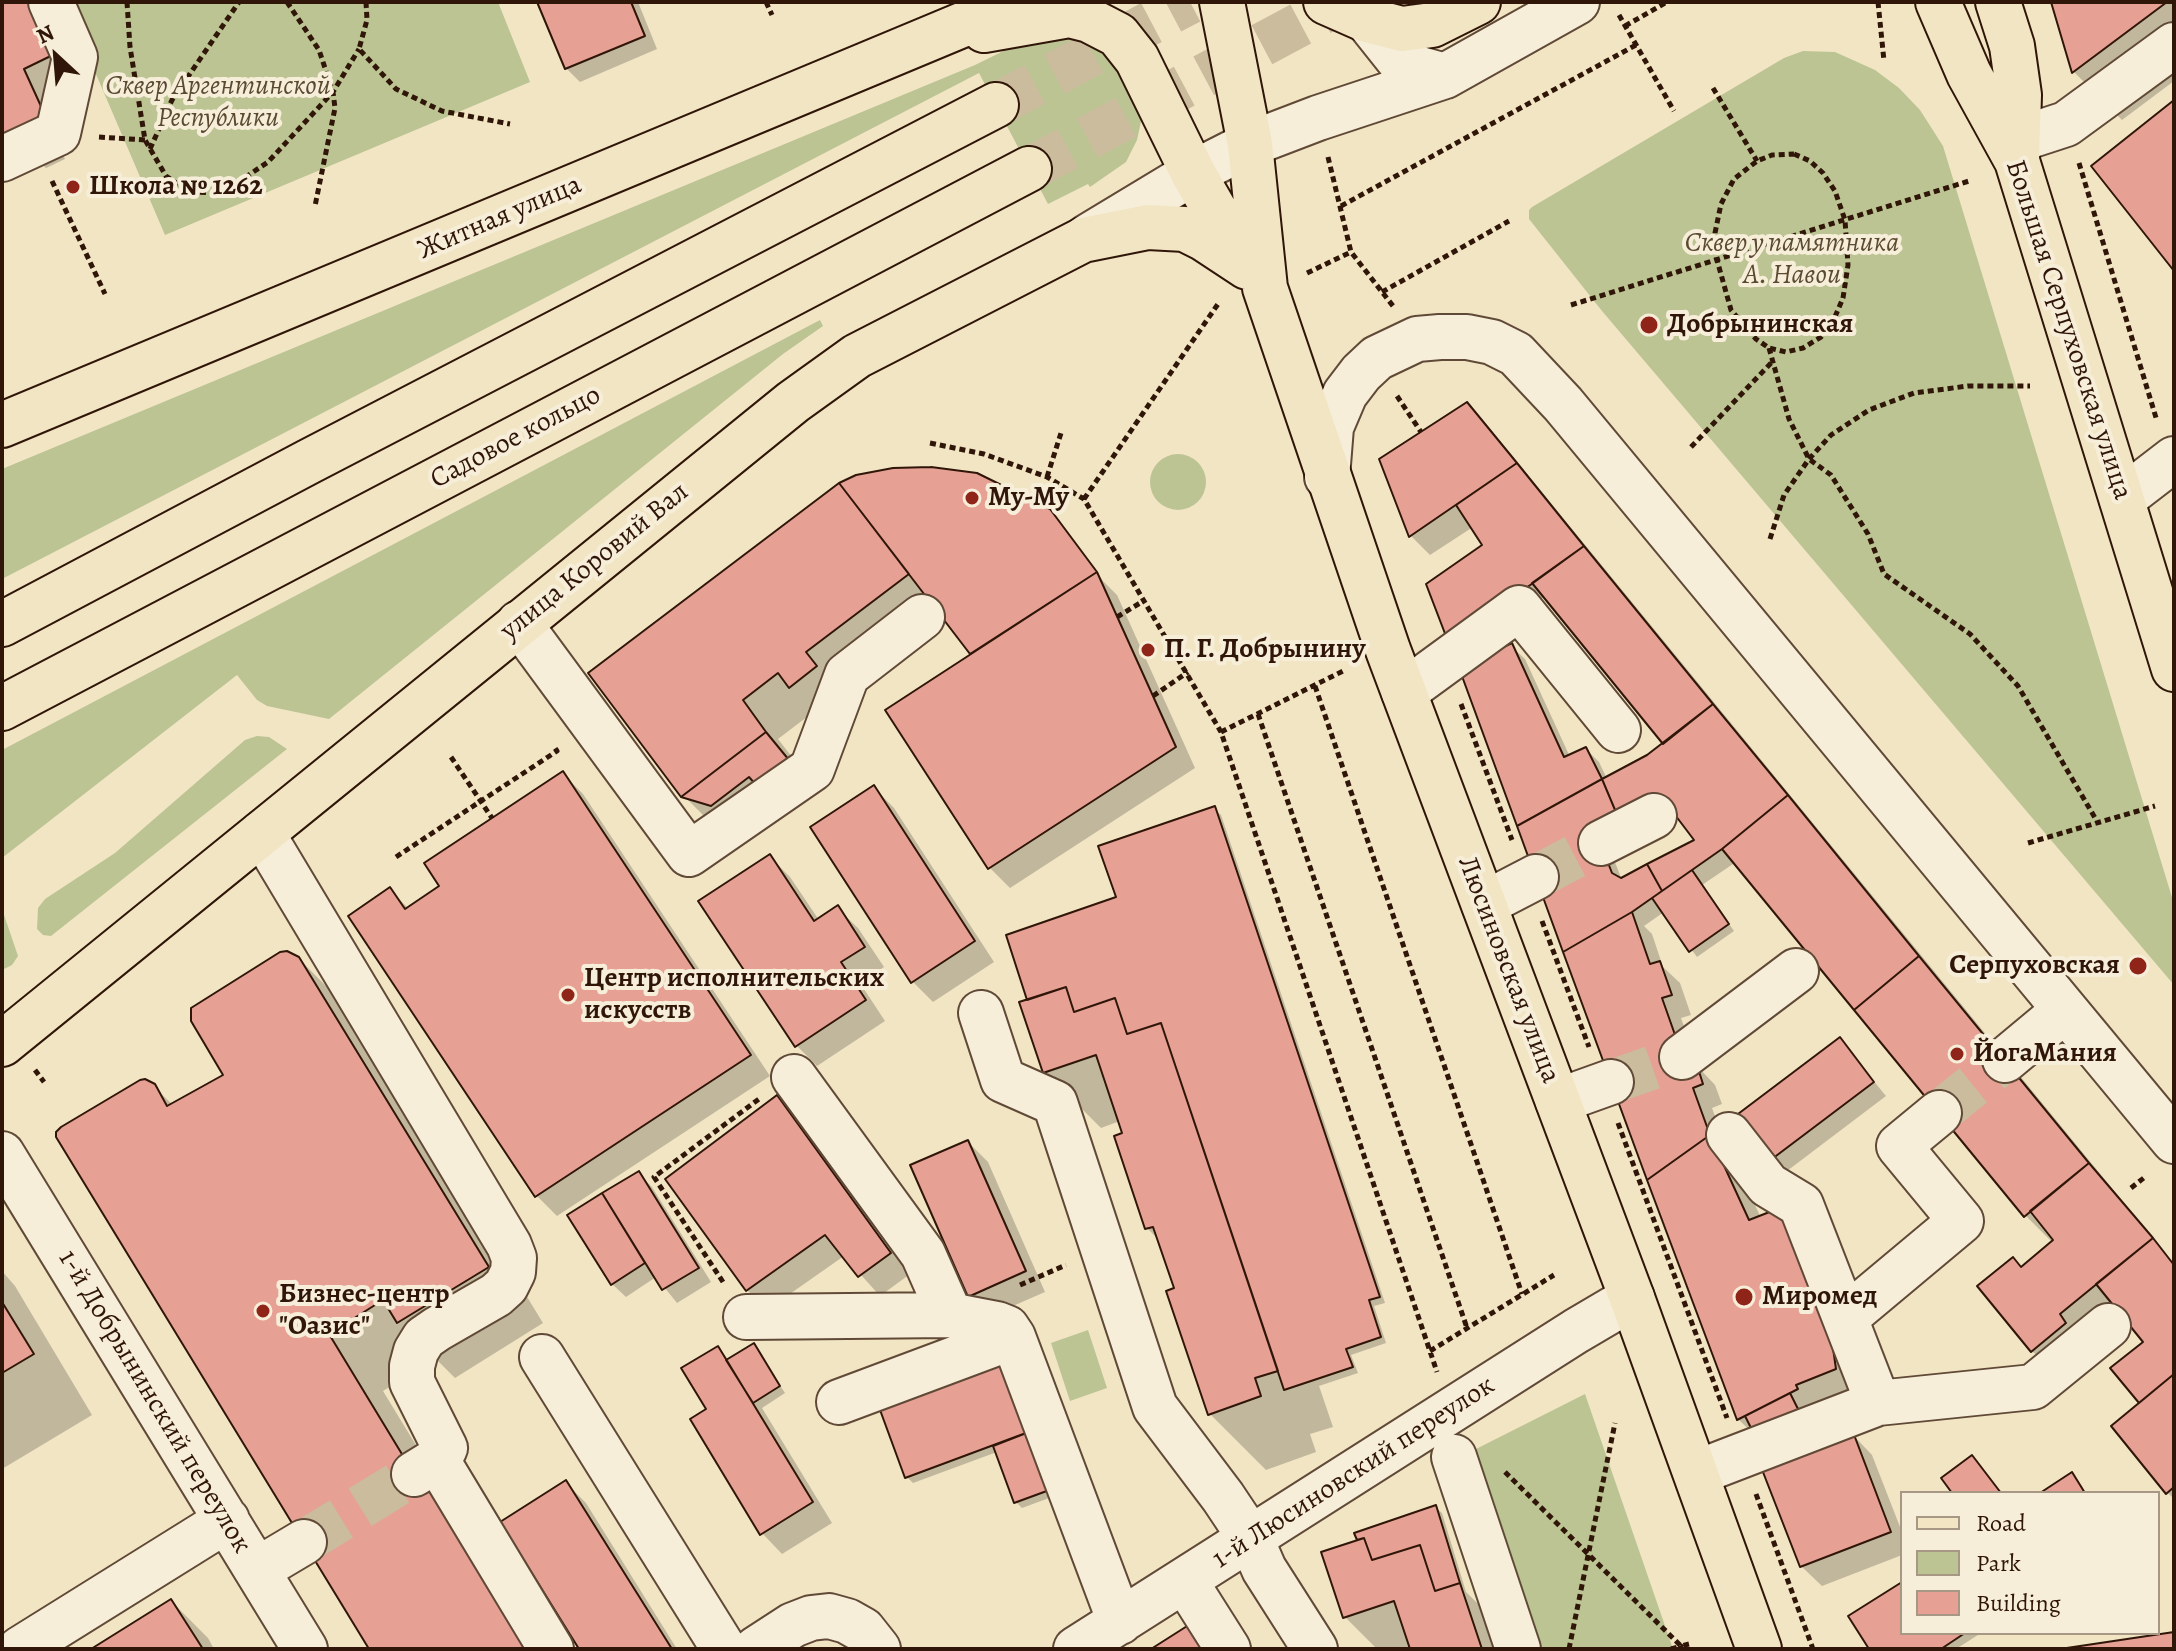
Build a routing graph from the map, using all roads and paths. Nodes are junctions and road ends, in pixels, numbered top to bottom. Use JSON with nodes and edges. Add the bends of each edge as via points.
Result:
{"nodes":[{"id":1,"x":51,"y":2,"type":"edge"},
{"id":2,"x":127,"y":2,"type":"edge"},
{"id":3,"x":239,"y":2,"type":"edge"},
{"id":4,"x":287,"y":2,"type":"edge"},
{"id":5,"x":366,"y":2,"type":"edge"},
{"id":6,"x":766,"y":2,"type":"edge"},
{"id":7,"x":1222,"y":2,"type":"edge"},
{"id":8,"x":1326,"y":2,"type":"edge"},
{"id":9,"x":1478,"y":2,"type":"edge"},
{"id":10,"x":1577,"y":2,"type":"edge"},
{"id":11,"x":1667,"y":2,"type":"edge"},
{"id":12,"x":1878,"y":2,"type":"edge"},
{"id":13,"x":1938,"y":2,"type":"edge"},
{"id":14,"x":1998,"y":2,"type":"edge"},
{"id":15,"x":1008,"y":5,"type":"edge"},
{"id":16,"x":1618,"y":14,"type":"dead end"},
{"id":17,"x":772,"y":15,"type":"dead end"},
{"id":18,"x":1367,"y":20,"type":"junction"},
{"id":19,"x":1625,"y":26,"type":"junction"},
{"id":20,"x":934,"y":38,"type":"junction"},
{"id":21,"x":1636,"y":45,"type":"junction"},
{"id":22,"x":2174,"y":45,"type":"edge"},
{"id":23,"x":359,"y":49,"type":"junction"},
{"id":24,"x":1884,"y":61,"type":"dead end"},
{"id":25,"x":1445,"y":76,"type":"junction"},
{"id":26,"x":1713,"y":88,"type":"dead end"},
{"id":27,"x":333,"y":92,"type":"junction"},
{"id":28,"x":996,"y":105,"type":"tunnel mouth"},
{"id":29,"x":1674,"y":111,"type":"dead end"},
{"id":30,"x":510,"y":124,"type":"dead end"},
{"id":31,"x":2066,"y":124,"type":"junction"},
{"id":32,"x":1250,"y":144,"type":"junction"},
{"id":33,"x":1326,"y":147,"type":"dead end"},
{"id":34,"x":150,"y":150,"type":"junction"},
{"id":35,"x":2017,"y":150,"type":"junction"},
{"id":36,"x":18,"y":152,"type":"edge"},
{"id":37,"x":1757,"y":161,"type":"junction"},
{"id":38,"x":1029,"y":169,"type":"tunnel mouth"},
{"id":39,"x":1193,"y":173,"type":"junction"},
{"id":40,"x":1969,"y":181,"type":"dead end"},
{"id":41,"x":315,"y":206,"type":"dead end"},
{"id":42,"x":1341,"y":206,"type":"junction"},
{"id":43,"x":1845,"y":220,"type":"junction"},
{"id":44,"x":1509,"y":221,"type":"dead end"},
{"id":45,"x":1083,"y":240,"type":"junction"},
{"id":46,"x":1351,"y":252,"type":"junction"},
{"id":47,"x":1717,"y":260,"type":"junction"},
{"id":48,"x":1307,"y":273,"type":"dead end"},
{"id":49,"x":1256,"y":277,"type":"junction"},
{"id":50,"x":1382,"y":292,"type":"junction"},
{"id":51,"x":105,"y":294,"type":"dead end"},
{"id":52,"x":1218,"y":304,"type":"dead end"},
{"id":53,"x":1571,"y":305,"type":"dead end"},
{"id":54,"x":1397,"y":310,"type":"dead end"},
{"id":55,"x":1769,"y":348,"type":"junction"},
{"id":56,"x":1772,"y":362,"type":"junction"},
{"id":57,"x":2030,"y":386,"type":"dead end"},
{"id":58,"x":1395,"y":393,"type":"dead end"},
{"id":59,"x":2,"y":425,"type":"edge"},
{"id":60,"x":1421,"y":432,"type":"dead end"},
{"id":61,"x":1061,"y":433,"type":"dead end"},
{"id":62,"x":930,"y":443,"type":"dead end"},
{"id":63,"x":1691,"y":447,"type":"dead end"},
{"id":64,"x":1809,"y":459,"type":"junction"},
{"id":65,"x":2172,"y":460,"type":"edge"},
{"id":66,"x":1047,"y":477,"type":"junction"},
{"id":67,"x":1327,"y":477,"type":"junction"},
{"id":68,"x":1084,"y":499,"type":"junction"},
{"id":69,"x":2122,"y":499,"type":"junction"},
{"id":70,"x":1770,"y":539,"type":"dead end"},
{"id":71,"x":1145,"y":600,"type":"junction"},
{"id":72,"x":922,"y":617,"type":"dead end"},
{"id":73,"x":1117,"y":617,"type":"dead end"},
{"id":74,"x":519,"y":623,"type":"junction"},
{"id":75,"x":2,"y":624,"type":"edge"},
{"id":76,"x":1446,"y":662,"type":"junction"},
{"id":77,"x":2174,"y":669,"type":"edge"},
{"id":78,"x":1343,"y":671,"type":"dead end"},
{"id":79,"x":1188,"y":672,"type":"junction"},
{"id":80,"x":1315,"y":686,"type":"junction"},
{"id":81,"x":1404,"y":692,"type":"junction"},
{"id":82,"x":1153,"y":696,"type":"dead end"},
{"id":83,"x":7,"y":707,"type":"edge"},
{"id":84,"x":1258,"y":714,"type":"junction"},
{"id":85,"x":1618,"y":730,"type":"dead end"},
{"id":86,"x":1221,"y":732,"type":"junction"},
{"id":87,"x":549,"y":739,"type":"dead end"},
{"id":88,"x":451,"y":757,"type":"dead end"},
{"id":89,"x":481,"y":801,"type":"junction"},
{"id":90,"x":2155,"y":806,"type":"dead end"},
{"id":91,"x":1654,"y":816,"type":"dead end"},
{"id":92,"x":492,"y":818,"type":"dead end"},
{"id":93,"x":2098,"y":823,"type":"junction"},
{"id":94,"x":262,"y":833,"type":"junction"},
{"id":95,"x":1601,"y":843,"type":"tunnel mouth"},
{"id":96,"x":2028,"y":843,"type":"dead end"},
{"id":97,"x":396,"y":857,"type":"dead end"},
{"id":98,"x":1532,"y":879,"type":"junction"},
{"id":99,"x":1484,"y":904,"type":"junction"},
{"id":100,"x":1796,"y":971,"type":"dead end"},
{"id":101,"x":2065,"y":1010,"type":"junction"},
{"id":102,"x":981,"y":1013,"type":"dead end"},
{"id":103,"x":2,"y":1044,"type":"edge"},
{"id":104,"x":1682,"y":1057,"type":"tunnel mouth"},
{"id":105,"x":2005,"y":1060,"type":"tunnel mouth"},
{"id":106,"x":794,"y":1077,"type":"joint"},
{"id":107,"x":1607,"y":1083,"type":"junction"},
{"id":108,"x":1558,"y":1101,"type":"junction"},
{"id":109,"x":1939,"y":1113,"type":"tunnel mouth"},
{"id":110,"x":1729,"y":1135,"type":"dead end"},
{"id":111,"x":2174,"y":1141,"type":"edge"},
{"id":112,"x":2,"y":1154,"type":"edge"},
{"id":113,"x":2145,"y":1177,"type":"dead end"},
{"id":114,"x":2131,"y":1188,"type":"dead end"},
{"id":115,"x":1103,"y":1249,"type":"junction"},
{"id":116,"x":1554,"y":1275,"type":"dead end"},
{"id":117,"x":1020,"y":1285,"type":"dead end"},
{"id":118,"x":1522,"y":1294,"type":"junction"},
{"id":119,"x":1632,"y":1298,"type":"junction"},
{"id":120,"x":950,"y":1315,"type":"junction"},
{"id":121,"x":746,"y":1317,"type":"joint"},
{"id":122,"x":1845,"y":1318,"type":"junction"},
{"id":123,"x":2108,"y":1326,"type":"dead end"},
{"id":124,"x":1467,"y":1328,"type":"junction"},
{"id":125,"x":1013,"y":1337,"type":"junction"},
{"id":126,"x":1430,"y":1351,"type":"junction"},
{"id":127,"x":542,"y":1357,"type":"dead end"},
{"id":128,"x":1439,"y":1377,"type":"dead end"},
{"id":129,"x":839,"y":1402,"type":"dead end"},
{"id":130,"x":1878,"y":1403,"type":"junction"},
{"id":131,"x":1615,"y":1423,"type":"dead end"},
{"id":132,"x":1742,"y":1456,"type":"junction"},
{"id":133,"x":1454,"y":1457,"type":"dead end"},
{"id":134,"x":1503,"y":1470,"type":"dead end"},
{"id":135,"x":1696,"y":1473,"type":"junction"},
{"id":136,"x":227,"y":1520,"type":"junction"},
{"id":137,"x":1251,"y":1539,"type":"junction"},
{"id":138,"x":304,"y":1542,"type":"tunnel mouth"},
{"id":139,"x":1587,"y":1553,"type":"junction"},
{"id":140,"x":257,"y":1570,"type":"junction"},
{"id":141,"x":1185,"y":1581,"type":"junction"},
{"id":142,"x":1120,"y":1622,"type":"junction"},
{"id":143,"x":1689,"y":1644,"type":"dead end"},
{"id":144,"x":1680,"y":1647,"type":"edge"},
{"id":145,"x":20,"y":1649,"type":"edge"},
{"id":146,"x":305,"y":1649,"type":"edge"},
{"id":147,"x":551,"y":1649,"type":"edge"},
{"id":148,"x":724,"y":1649,"type":"edge"},
{"id":149,"x":756,"y":1649,"type":"edge"},
{"id":150,"x":878,"y":1649,"type":"edge"},
{"id":151,"x":1076,"y":1649,"type":"edge"},
{"id":152,"x":1228,"y":1649,"type":"edge"},
{"id":153,"x":1315,"y":1649,"type":"edge"},
{"id":154,"x":1518,"y":1649,"type":"edge"},
{"id":155,"x":1569,"y":1649,"type":"edge"},
{"id":156,"x":1671,"y":1649,"type":"edge"},
{"id":157,"x":1759,"y":1649,"type":"edge"},
{"id":158,"x":1813,"y":1649,"type":"edge"}],
"edges":[{"from":1,"to":36,"type":"street","via":[[75,57],[58,133]]},
{"from":2,"to":34,"type":"path"},
{"from":3,"to":34,"type":"path","via":[[172,100]]},
{"from":4,"to":27,"type":"path","via":[[319,50]]},
{"from":5,"to":23,"type":"path"},
{"from":6,"to":17,"type":"path"},
{"from":7,"to":32,"type":"main road"},
{"from":8,"to":18,"type":"main road"},
{"from":9,"to":18,"type":"main road","via":[[1432,25],[1402,29]]},
{"from":10,"to":25,"type":"street"},
{"from":11,"to":19,"type":"path"},
{"from":12,"to":24,"type":"path"},
{"from":13,"to":35,"type":"main road","name":"Большая Серпуховская улица","via":[[1969,74]]},
{"from":14,"to":35,"type":"main road","via":[[2019,95]]},
{"from":15,"to":20,"type":"main road","name":"Житная улица"},
{"from":16,"to":19,"type":"path"},
{"from":18,"to":25,"type":"street","via":[[1402,64]]},
{"from":19,"to":21,"type":"path"},
{"from":20,"to":39,"type":"main road","via":[[1069,15],[1105,26],[1137,59]]},
{"from":20,"to":59,"type":"main road","name":"Житная улица"},
{"from":21,"to":29,"type":"path"},
{"from":21,"to":42,"type":"path"},
{"from":22,"to":31,"type":"street"},
{"from":23,"to":27,"type":"path"},
{"from":23,"to":30,"type":"path","via":[[396,89],[442,111]]},
{"from":25,"to":32,"type":"street"},
{"from":26,"to":37,"type":"path"},
{"from":27,"to":34,"type":"path","via":[[268,162],[222,193],[189,192],[166,176]]},
{"from":27,"to":41,"type":"path","via":[[335,108]]},
{"from":28,"to":75,"type":"main road"},
{"from":31,"to":35,"type":"street"},
{"from":31,"to":65,"type":"path"},
{"from":32,"to":39,"type":"street"},
{"from":32,"to":49,"type":"main road"},
{"from":33,"to":42,"type":"path"},
{"from":35,"to":69,"type":"main road","name":"Большая Серпуховская улица"},
{"from":36,"to":51,"type":"path"},
{"from":37,"to":43,"type":"path","via":[[1794,154],[1810,161],[1835,191]]},
{"from":37,"to":47,"type":"path","via":[[1734,179],[1721,204]]},
{"from":38,"to":83,"type":"main road","name":"Садовое кольцо"},
{"from":39,"to":45,"type":"street"},
{"from":39,"to":49,"type":"main road"},
{"from":40,"to":43,"type":"path"},
{"from":42,"to":46,"type":"path"},
{"from":43,"to":47,"type":"path"},
{"from":43,"to":55,"type":"path","via":[[1848,265],[1834,319],[1821,337],[1803,348]]},
{"from":44,"to":50,"type":"path"},
{"from":45,"to":49,"type":"main road","name":"улица Коровий Вал","via":[[1148,227],[1185,229]]},
{"from":45,"to":74,"type":"main road","name":"улица Коровий Вал","via":[[857,356]]},
{"from":46,"to":48,"type":"path"},
{"from":46,"to":50,"type":"path"},
{"from":47,"to":53,"type":"path"},
{"from":47,"to":55,"type":"path","via":[[1731,310]]},
{"from":49,"to":67,"type":"main road","name":"Люсиновская улица"},
{"from":50,"to":54,"type":"path"},
{"from":52,"to":68,"type":"path"},
{"from":55,"to":56,"type":"path"},
{"from":56,"to":63,"type":"path"},
{"from":56,"to":64,"type":"path","via":[[1789,419]]},
{"from":57,"to":64,"type":"path","via":[[1914,393],[1869,410],[1831,435]]},
{"from":58,"to":60,"type":"path"},
{"from":61,"to":66,"type":"path"},
{"from":62,"to":66,"type":"path","via":[[984,454]]},
{"from":64,"to":70,"type":"path","via":[[1784,495]]},
{"from":64,"to":93,"type":"path","via":[[1831,475],[1868,534],[1884,574],[1970,634],[2018,686]]},
{"from":65,"to":69,"type":"street"},
{"from":66,"to":68,"type":"path"},
{"from":67,"to":81,"type":"main road","name":"Люсиновская улица"},
{"from":67,"to":101,"type":"street","via":[[1331,427],[1345,394],[1377,358],[1417,339],[1440,337],[1480,339],[1516,354]]},
{"from":68,"to":71,"type":"path"},
{"from":69,"to":77,"type":"main road","name":"Большая Серпуховская улица"},
{"from":71,"to":73,"type":"path"},
{"from":71,"to":79,"type":"path"},
{"from":72,"to":74,"type":"street","via":[[847,675],[812,769],[689,854]]},
{"from":74,"to":94,"type":"main road","name":"улица Коровий Вал"},
{"from":76,"to":81,"type":"street"},
{"from":76,"to":85,"type":"street","via":[[1519,608]]},
{"from":76,"to":98,"type":"path"},
{"from":78,"to":80,"type":"path"},
{"from":79,"to":82,"type":"path"},
{"from":79,"to":86,"type":"path"},
{"from":80,"to":84,"type":"path"},
{"from":80,"to":118,"type":"path"},
{"from":81,"to":99,"type":"main road","name":"Люсиновская улица"},
{"from":84,"to":86,"type":"path"},
{"from":84,"to":124,"type":"path"},
{"from":86,"to":126,"type":"path"},
{"from":87,"to":89,"type":"path","via":[[557,751]]},
{"from":88,"to":89,"type":"path"},
{"from":89,"to":92,"type":"path"},
{"from":89,"to":97,"type":"path"},
{"from":90,"to":93,"type":"path"},
{"from":91,"to":95,"type":"street"},
{"from":93,"to":96,"type":"path"},
{"from":94,"to":103,"type":"main road","name":"улица Коровий Вал"},
{"from":94,"to":147,"type":"street","via":[[514,1258],[513,1272],[496,1295],[424,1338],[416,1351],[412,1382],[445,1448],[426,1467]]},
{"from":98,"to":99,"type":"street"},
{"from":98,"to":107,"type":"path"},
{"from":99,"to":108,"type":"main road","name":"Люсиновская улица"},
{"from":100,"to":104,"type":"street"},
{"from":101,"to":105,"type":"street"},
{"from":101,"to":111,"type":"street"},
{"from":102,"to":115,"type":"street","via":[[1003,1080],[1055,1103]]},
{"from":106,"to":120,"type":"street","via":[[923,1254]]},
{"from":106,"to":121,"type":"path","via":[[654,1177]]},
{"from":107,"to":108,"type":"street"},
{"from":107,"to":132,"type":"path"},
{"from":108,"to":119,"type":"main road","name":"Люсиновская улица"},
{"from":109,"to":122,"type":"street","via":[[1899,1146],[1961,1221]]},
{"from":110,"to":122,"type":"street","via":[[1768,1185],[1801,1205]]},
{"from":112,"to":136,"type":"street","name":"1-й Добрынинский переулок"},
{"from":113,"to":114,"type":"path"},
{"from":115,"to":117,"type":"path"},
{"from":115,"to":137,"type":"street","via":[[1155,1407]]},
{"from":116,"to":118,"type":"path"},
{"from":118,"to":124,"type":"path"},
{"from":119,"to":135,"type":"main road","name":"Люсиновская улица"},
{"from":119,"to":137,"type":"street","name":"1-й Люсиновский переулок"},
{"from":120,"to":121,"type":"street"},
{"from":120,"to":125,"type":"street","via":[[997,1324]]},
{"from":122,"to":130,"type":"street"},
{"from":123,"to":130,"type":"street","via":[[2033,1387]]},
{"from":124,"to":126,"type":"path"},
{"from":125,"to":129,"type":"street"},
{"from":125,"to":142,"type":"street"},
{"from":126,"to":128,"type":"path"},
{"from":127,"to":148,"type":"street"},
{"from":130,"to":132,"type":"street"},
{"from":131,"to":139,"type":"path"},
{"from":132,"to":135,"type":"street"},
{"from":132,"to":158,"type":"path"},
{"from":133,"to":154,"type":"street"},
{"from":134,"to":139,"type":"path"},
{"from":135,"to":157,"type":"main road","name":"Люсиновская улица"},
{"from":136,"to":140,"type":"street","name":"1-й Добрынинский переулок"},
{"from":136,"to":145,"type":"street"},
{"from":137,"to":141,"type":"street","name":"1-й Люсиновский переулок"},
{"from":137,"to":153,"type":"street"},
{"from":138,"to":140,"type":"street"},
{"from":139,"to":144,"type":"path"},
{"from":139,"to":155,"type":"path"},
{"from":140,"to":146,"type":"street","name":"1-й Добрынинский переулок"},
{"from":141,"to":142,"type":"street","name":"1-й Люсиновский переулок"},
{"from":141,"to":152,"type":"street"},
{"from":142,"to":151,"type":"street","name":"1-й Люсиновский переулок"},
{"from":143,"to":144,"type":"path"},
{"from":144,"to":156,"type":"path"},
{"from":149,"to":150,"type":"street","via":[[793,1625],[829,1616],[863,1630]]}]}
